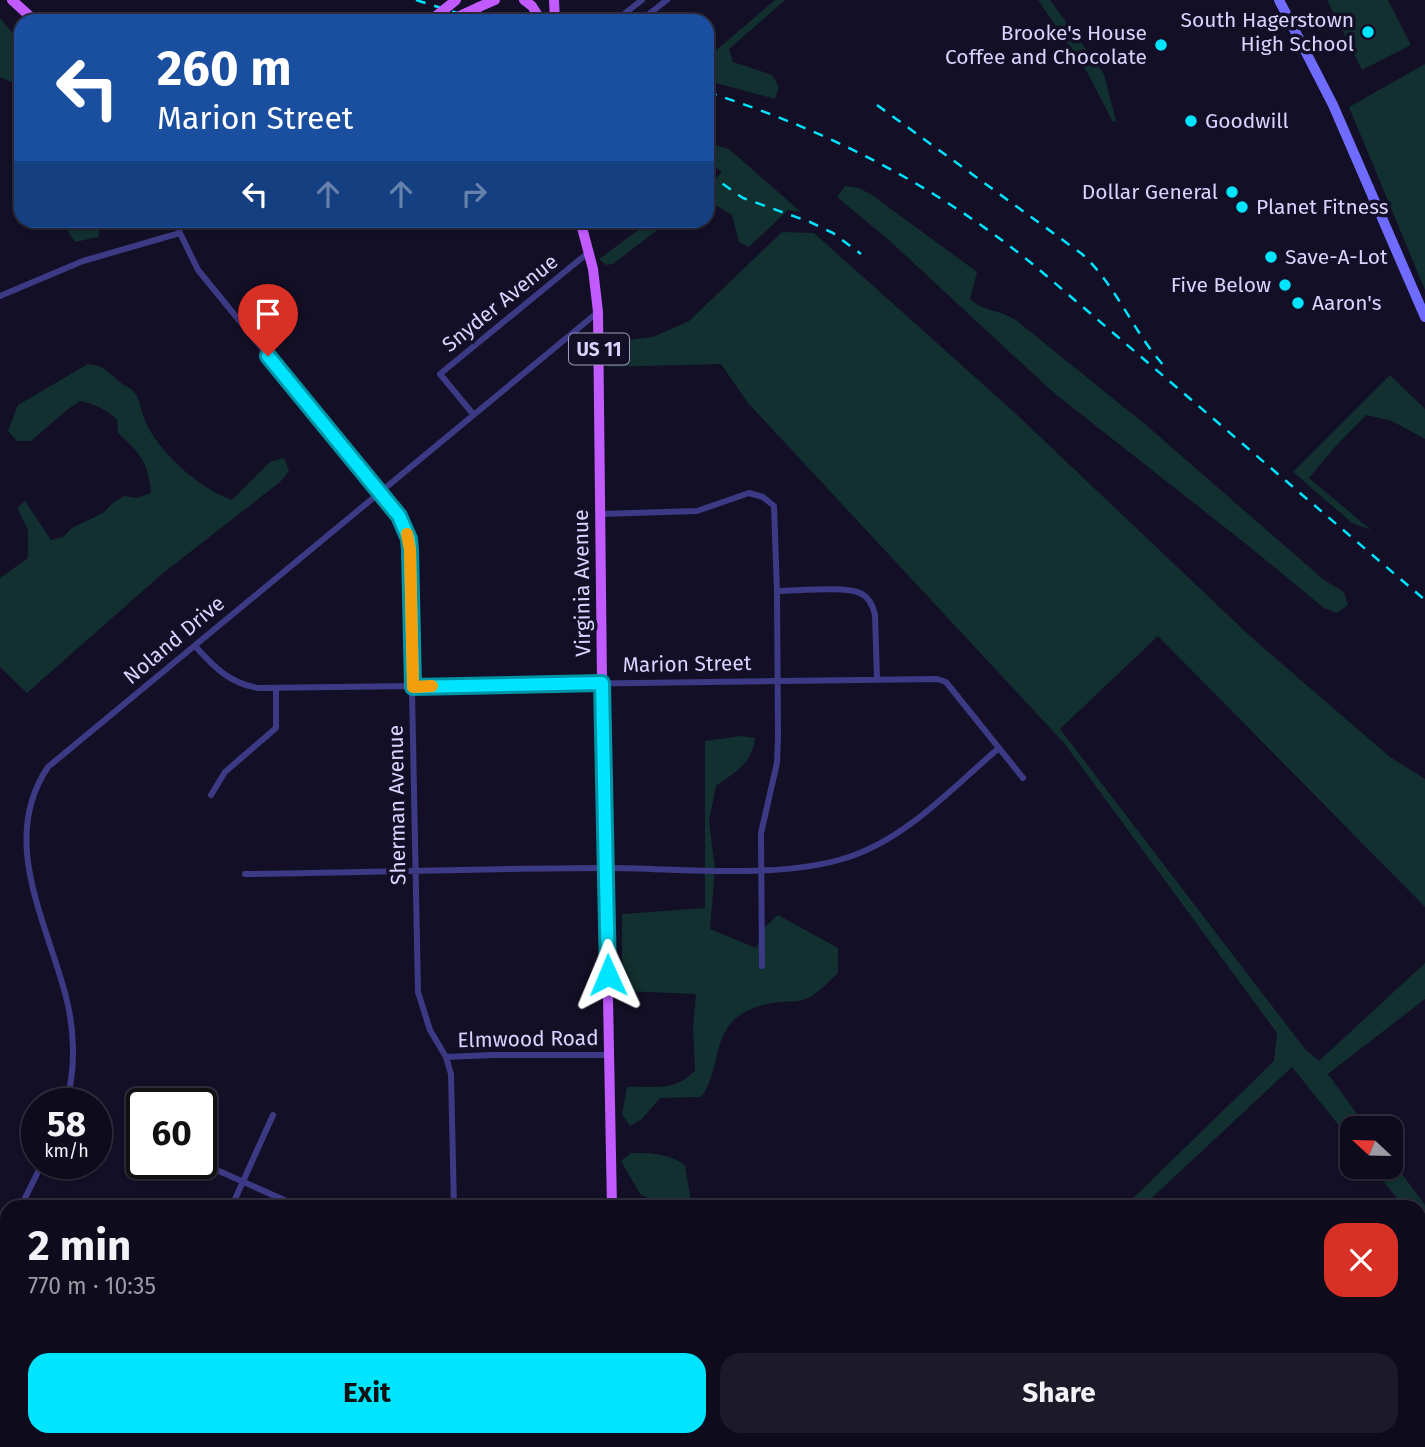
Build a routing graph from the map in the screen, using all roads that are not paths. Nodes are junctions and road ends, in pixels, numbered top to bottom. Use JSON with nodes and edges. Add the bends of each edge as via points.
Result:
{"nodes":[{"id":1,"x":12,"y":0,"type":"edge"},
{"id":2,"x":456,"y":0,"type":"edge"},
{"id":3,"x":495,"y":0,"type":"edge"},
{"id":4,"x":524,"y":0,"type":"edge"},
{"id":5,"x":642,"y":0,"type":"edge"},
{"id":6,"x":1279,"y":0,"type":"edge"},
{"id":7,"x":664,"y":1,"type":"edge"},
{"id":8,"x":477,"y":4,"type":"edge"},
{"id":9,"x":27,"y":14,"type":"edge"},
{"id":10,"x":439,"y":14,"type":"edge"},
{"id":11,"x":461,"y":14,"type":"edge"},
{"id":12,"x":537,"y":14,"type":"edge"},
{"id":13,"x":624,"y":14,"type":"edge"},
{"id":14,"x":648,"y":14,"type":"edge"},
{"id":15,"x":179,"y":228,"type":"edge"},
{"id":16,"x":576,"y":228,"type":"edge"},
{"id":17,"x":582,"y":228,"type":"edge"},
{"id":18,"x":180,"y":233,"type":"junction"},
{"id":19,"x":589,"y":252,"type":"junction"},
{"id":20,"x":0,"y":296,"type":"edge"},
{"id":21,"x":598,"y":312,"type":"junction"},
{"id":22,"x":1425,"y":317,"type":"edge"},
{"id":23,"x":473,"y":414,"type":"junction"},
{"id":24,"x":380,"y":492,"type":"junction"},
{"id":25,"x":600,"y":514,"type":"junction"},
{"id":26,"x":777,"y":592,"type":"junction"},
{"id":27,"x":195,"y":646,"type":"junction"},
{"id":28,"x":877,"y":679,"type":"junction"},
{"id":29,"x":778,"y":680,"type":"junction"},
{"id":30,"x":602,"y":683,"type":"junction"},
{"id":31,"x":413,"y":687,"type":"junction"},
{"id":32,"x":276,"y":688,"type":"junction"},
{"id":33,"x":999,"y":748,"type":"junction"},
{"id":34,"x":1023,"y":778,"type":"dead end"},
{"id":35,"x":26,"y":793,"type":"dead end"},
{"id":36,"x":211,"y":795,"type":"dead end"},
{"id":37,"x":606,"y":868,"type":"junction"},
{"id":38,"x":761,"y":869,"type":"junction"},
{"id":39,"x":415,"y":872,"type":"junction"},
{"id":40,"x":245,"y":874,"type":"dead end"},
{"id":41,"x":24,"y":884,"type":"dead end"},
{"id":42,"x":762,"y":966,"type":"dead end"},
{"id":43,"x":609,"y":1055,"type":"junction"},
{"id":44,"x":446,"y":1057,"type":"junction"},
{"id":45,"x":70,"y":1088,"type":"edge"},
{"id":46,"x":273,"y":1115,"type":"dead end"},
{"id":47,"x":217,"y":1170,"type":"edge"},
{"id":48,"x":34,"y":1179,"type":"edge"},
{"id":49,"x":243,"y":1181,"type":"junction"},
{"id":50,"x":24,"y":1200,"type":"edge"},
{"id":51,"x":235,"y":1200,"type":"edge"},
{"id":52,"x":285,"y":1200,"type":"edge"},
{"id":53,"x":454,"y":1200,"type":"edge"},
{"id":54,"x":612,"y":1200,"type":"edge"}],
"edges":[{"from":1,"to":9,"type":"main road"},
{"from":2,"to":10,"type":"main road","bridge":true},
{"from":3,"to":8,"type":"main road"},
{"from":4,"to":12,"type":"main road"},
{"from":5,"to":13,"type":"street"},
{"from":6,"to":22,"type":"main road","via":[[1333,105]]},
{"from":7,"to":14,"type":"street"},
{"from":8,"to":11,"type":"main road","bridge":true},
{"from":15,"to":18,"type":"street","name":"Sherman Avenue"},
{"from":16,"to":19,"type":"main road","name":"Virginia Avenue","number":"US 11"},
{"from":17,"to":19,"type":"main road","name":"Virginia Avenue","number":"US 11"},
{"from":18,"to":20,"type":"street","via":[[83,261]]},
{"from":18,"to":24,"type":"street","name":"Sherman Avenue","via":[[209,285]]},
{"from":19,"to":21,"type":"main road","name":"Virginia Avenue","number":"US 11"},
{"from":19,"to":23,"type":"street","name":"Snyder Avenue","via":[[440,374]]},
{"from":21,"to":23,"type":"street","name":"Noland Drive"},
{"from":21,"to":25,"type":"main road","name":"Virginia Avenue","number":"US 11"},
{"from":23,"to":24,"type":"street","name":"Noland Drive"},
{"from":24,"to":27,"type":"street","name":"Noland Drive"},
{"from":24,"to":31,"type":"street","name":"Sherman Avenue","via":[[399,516],[409,539]]},
{"from":25,"to":26,"type":"street","via":[[685,513],[749,494],[763,497],[774,506]]},
{"from":25,"to":30,"type":"main road","name":"Virginia Avenue","number":"US 11"},
{"from":26,"to":28,"type":"street","via":[[847,591],[867,597],[875,615]]},
{"from":26,"to":29,"type":"street"},
{"from":27,"to":32,"type":"street","name":"Marion Street","via":[[233,681]]},
{"from":27,"to":35,"type":"street","name":"Noland Drive","via":[[48,768]]},
{"from":28,"to":29,"type":"street","name":"Marion Street"},
{"from":28,"to":33,"type":"street","name":"Marion Street","via":[[942,680]]},
{"from":29,"to":30,"type":"street","name":"Marion Street"},
{"from":29,"to":38,"type":"street","via":[[777,763],[761,833]]},
{"from":30,"to":31,"type":"street","name":"Marion Street"},
{"from":30,"to":37,"type":"main road","name":"Virginia Avenue","number":"US 11"},
{"from":31,"to":32,"type":"street","name":"Marion Street"},
{"from":31,"to":39,"type":"street","name":"Sherman Avenue"},
{"from":32,"to":36,"type":"street","via":[[276,728],[225,772]]},
{"from":33,"to":34,"type":"street","name":"Marion Street"},
{"from":33,"to":38,"type":"street","via":[[906,827],[870,849],[825,864]]},
{"from":37,"to":38,"type":"street"},
{"from":37,"to":39,"type":"street"},
{"from":37,"to":43,"type":"main road","name":"Virginia Avenue","number":"US 11"},
{"from":38,"to":42,"type":"street"},
{"from":39,"to":40,"type":"street"},
{"from":39,"to":44,"type":"street","name":"Sherman Avenue","via":[[418,992],[430,1030]]},
{"from":41,"to":45,"type":"street","via":[[59,975],[71,1022]]},
{"from":43,"to":44,"type":"street","name":"Elmwood Road"},
{"from":43,"to":54,"type":"main road","name":"Virginia Avenue","number":"US 11"},
{"from":44,"to":53,"type":"street","name":"Sherman Avenue","via":[[452,1091]]},
{"from":46,"to":49,"type":"street"},
{"from":47,"to":49,"type":"street"},
{"from":48,"to":50,"type":"street"},
{"from":49,"to":51,"type":"street"},
{"from":49,"to":52,"type":"street"}]}
